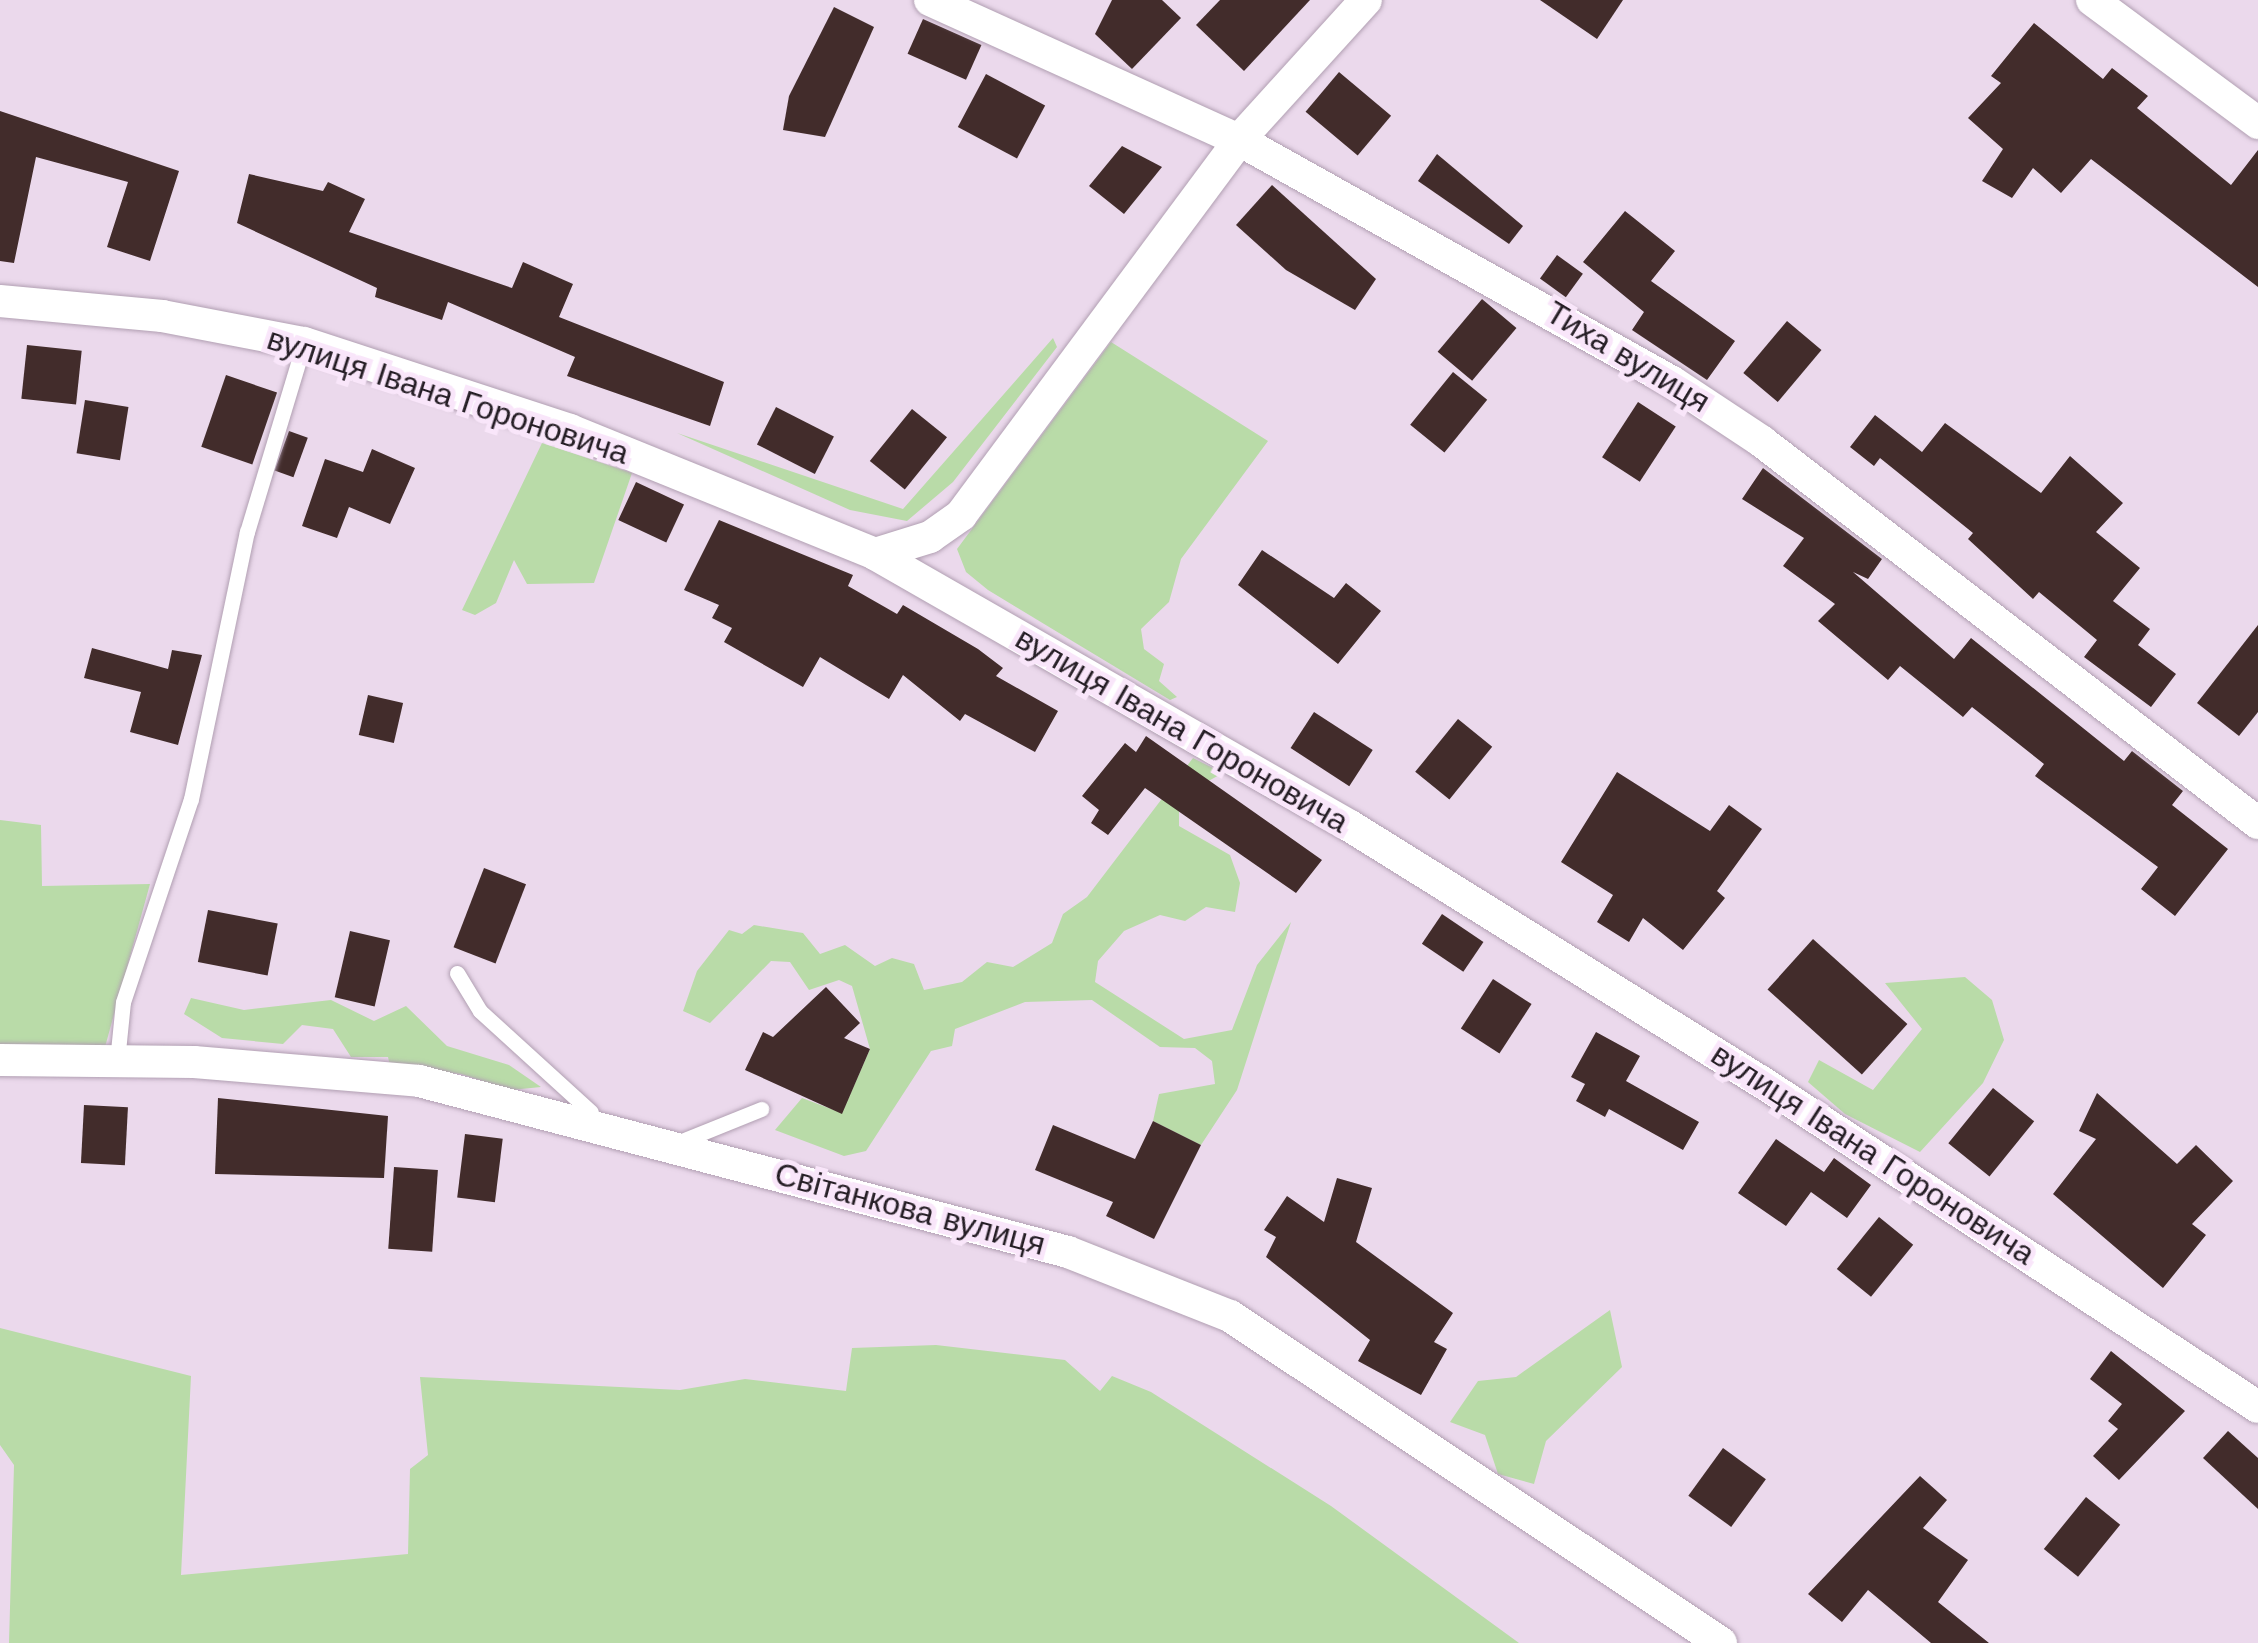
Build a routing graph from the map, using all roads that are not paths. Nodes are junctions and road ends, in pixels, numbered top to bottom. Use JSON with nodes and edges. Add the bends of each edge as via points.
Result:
{"nodes":[{"id":1,"x":930,"y":0,"type":"edge"},
{"id":2,"x":1366,"y":0,"type":"edge"},
{"id":3,"x":2092,"y":0,"type":"edge"},
{"id":4,"x":2258,"y":123,"type":"edge"},
{"id":5,"x":1239,"y":140,"type":"junction"},
{"id":6,"x":0,"y":301,"type":"edge"},
{"id":7,"x":304,"y":343,"type":"junction"},
{"id":8,"x":875,"y":554,"type":"junction"},
{"id":9,"x":2258,"y":823,"type":"edge"},
{"id":10,"x":457,"y":973,"type":"dead end"},
{"id":11,"x":0,"y":1060,"type":"edge"},
{"id":12,"x":117,"y":1062,"type":"junction"},
{"id":13,"x":761,"y":1109,"type":"dead end"},
{"id":14,"x":672,"y":1145,"type":"junction"},
{"id":15,"x":2258,"y":1406,"type":"edge"},
{"id":16,"x":1721,"y":1643,"type":"edge"}],
"edges":[{"from":1,"to":5,"type":"street","name":"Тиха вулиця"},
{"from":2,"to":5,"type":"street"},
{"from":3,"to":4,"type":"street"},
{"from":5,"to":8,"type":"street","via":[[960,515],[930,537]]},
{"from":5,"to":9,"type":"street","name":"Тиха вулиця","via":[[1584,329],[1762,441]]},
{"from":6,"to":7,"type":"street","name":"вулиця Івана Гороновича","via":[[162,316]]},
{"from":7,"to":8,"type":"street","name":"вулиця Івана Гороновича","via":[[570,430]]},
{"from":7,"to":12,"type":"lane","via":[[247,532],[190,800],[123,1002]]},
{"from":8,"to":15,"type":"street","name":"вулиця Івана Гороновича","via":[[1350,826],[1760,1081]]},
{"from":10,"to":14,"type":"lane","via":[[480,1010],[576,1106]]},
{"from":11,"to":12,"type":"street","name":"Світанкова вулиця"},
{"from":12,"to":14,"type":"street","name":"Світанкова вулиця","via":[[419,1080]]},
{"from":13,"to":14,"type":"lane"},
{"from":14,"to":16,"type":"street","name":"Світанкова вулиця","via":[[1068,1252],[1230,1316]]}]}
